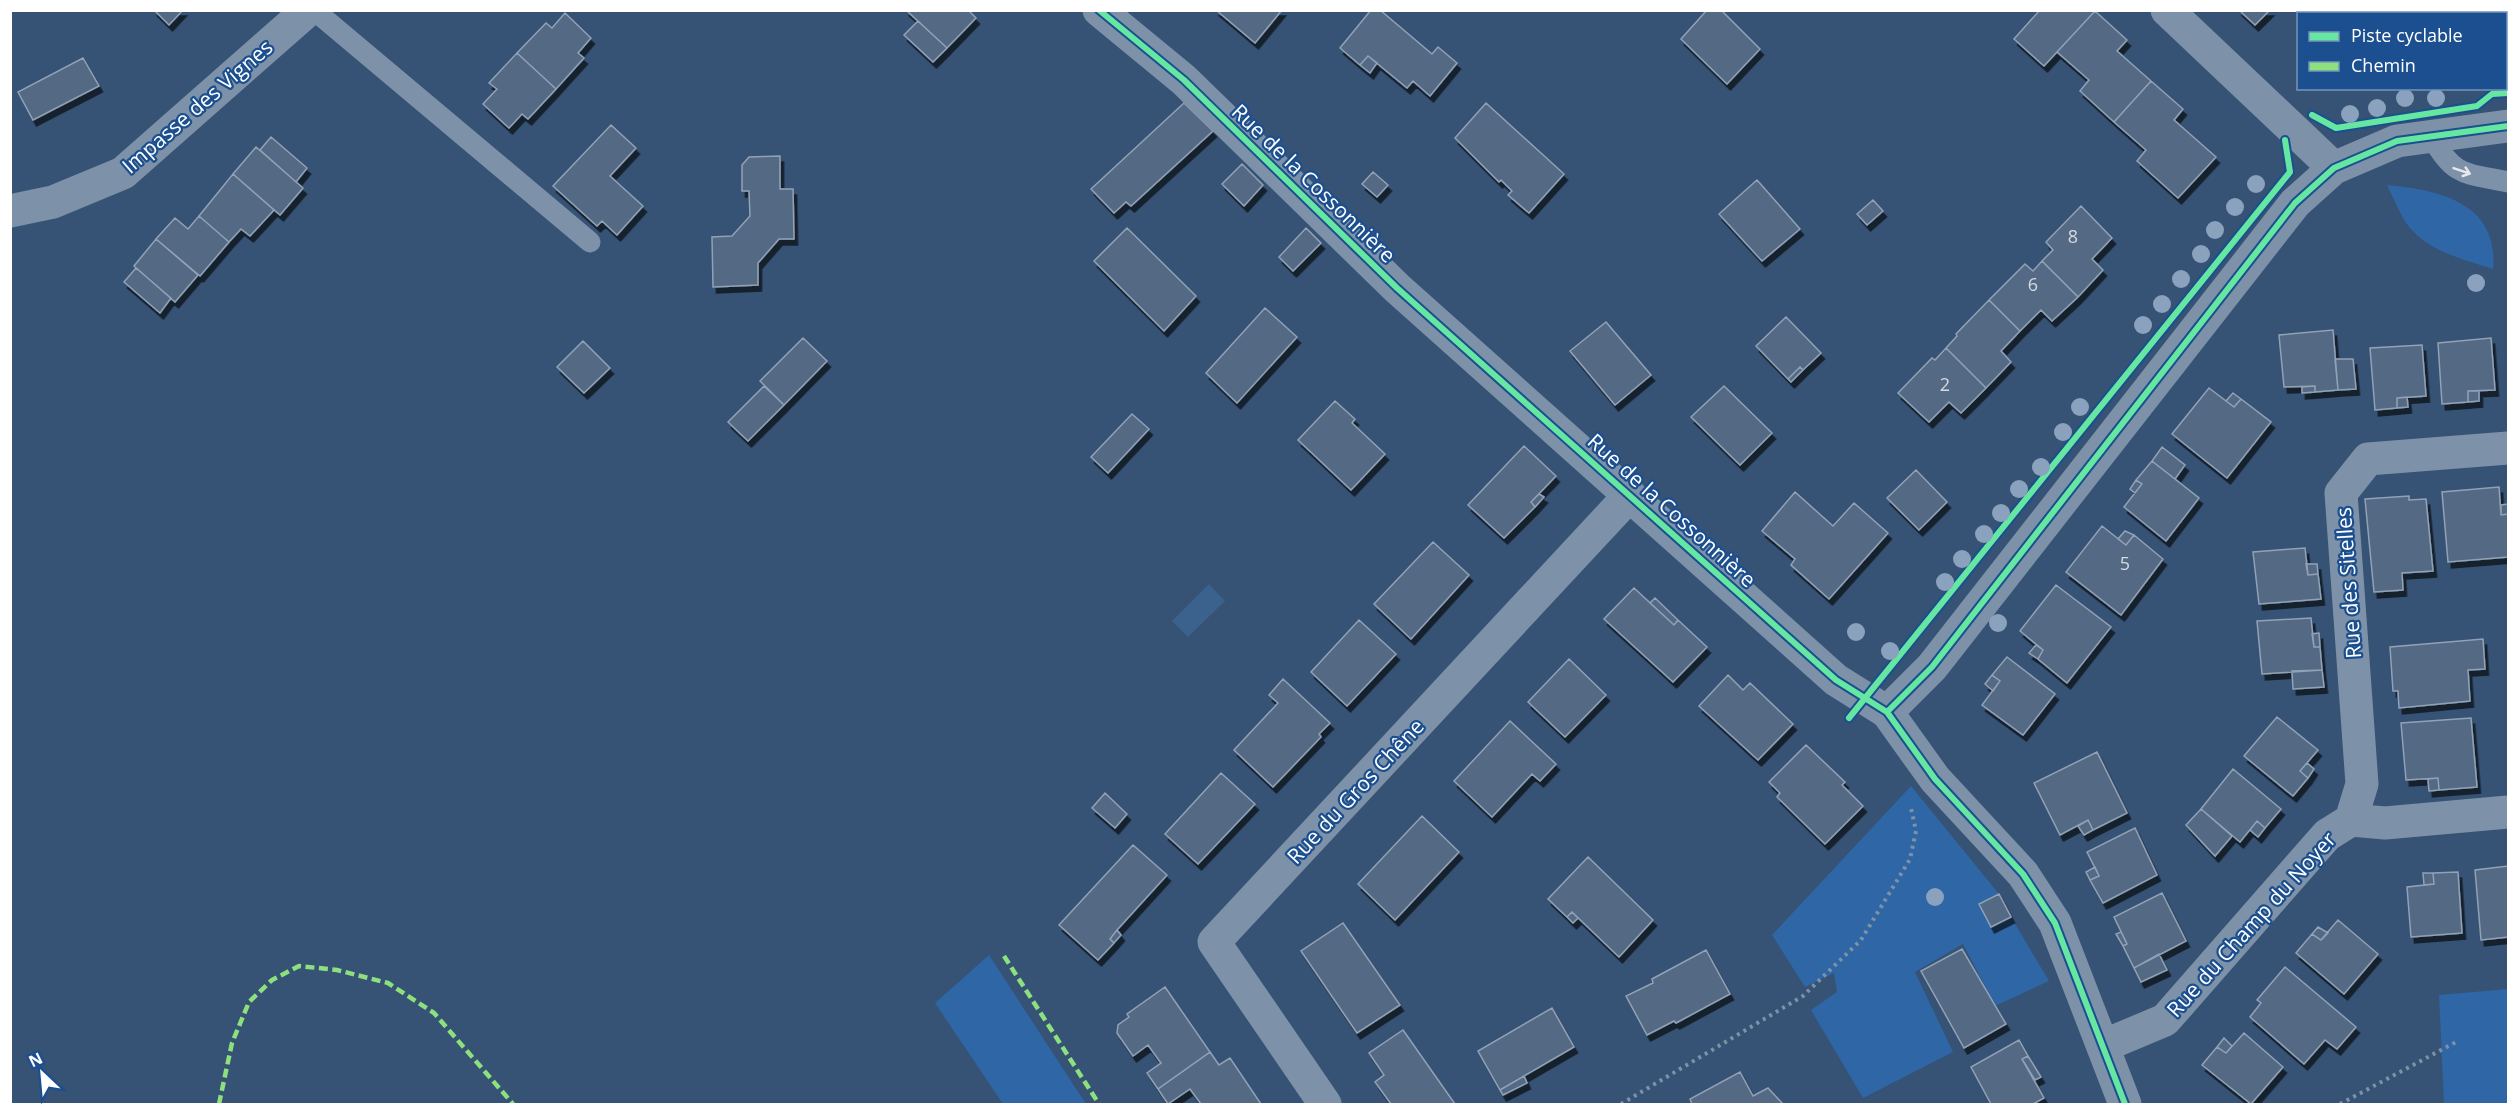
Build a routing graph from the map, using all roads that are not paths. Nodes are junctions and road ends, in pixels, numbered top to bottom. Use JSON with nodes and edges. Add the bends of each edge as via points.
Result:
{"nodes":[{"id":1,"x":308,"y":10,"type":"edge"},
{"id":2,"x":314,"y":10,"type":"edge"},
{"id":3,"x":1099,"y":10,"type":"edge"},
{"id":4,"x":2167,"y":10,"type":"edge"},
{"id":5,"x":2508,"y":126,"type":"edge"},
{"id":6,"x":2432,"y":137,"type":"junction"},
{"id":7,"x":2334,"y":168,"type":"junction"},
{"id":8,"x":2508,"y":182,"type":"edge"},
{"id":9,"x":10,"y":211,"type":"edge"},
{"id":10,"x":590,"y":242,"type":"dead end"},
{"id":11,"x":2508,"y":448,"type":"edge"},
{"id":12,"x":1630,"y":495,"type":"junction"},
{"id":13,"x":1887,"y":712,"type":"junction"},
{"id":14,"x":2508,"y":812,"type":"edge"},
{"id":15,"x":2351,"y":820,"type":"junction"},
{"id":16,"x":2103,"y":1046,"type":"junction"},
{"id":17,"x":1325,"y":1104,"type":"edge"},
{"id":18,"x":2125,"y":1104,"type":"edge"}],
"edges":[{"from":1,"to":9,"type":"street","name":"Impasse des Vignes","via":[[123,172],[53,202]]},
{"from":2,"to":10,"type":"lane"},
{"from":3,"to":12,"type":"street","name":"Rue de la Cossonnière","via":[[1184,80],[1397,288]]},
{"from":4,"to":7,"type":"street"},
{"from":5,"to":6,"type":"street"},
{"from":6,"to":7,"type":"street","via":[[2397,141]]},
{"from":6,"to":8,"type":"lane","one_way":true,"via":[[2444,159],[2456,170]]},
{"from":7,"to":13,"type":"street","via":[[2295,203],[1932,667]]},
{"from":11,"to":15,"type":"street","name":"Rue des Sitelles","via":[[2368,459],[2341,493],[2362,784]]},
{"from":12,"to":13,"type":"street","name":"Rue de la Cossonnière","via":[[1836,680]]},
{"from":12,"to":17,"type":"street","name":"Rue du Gros Chêne","via":[[1214,942]]},
{"from":13,"to":16,"type":"street","name":"Rue de la Cossonnière","via":[[1935,779],[2023,874],[2055,923]]},
{"from":14,"to":15,"type":"street","name":"Rue du Champ du Noyer","via":[[2385,823]]},
{"from":15,"to":16,"type":"street","name":"Rue du Champ du Noyer","via":[[2327,835],[2164,1020]]},
{"from":16,"to":18,"type":"street","name":"Rue de la Cossonnière"}]}
